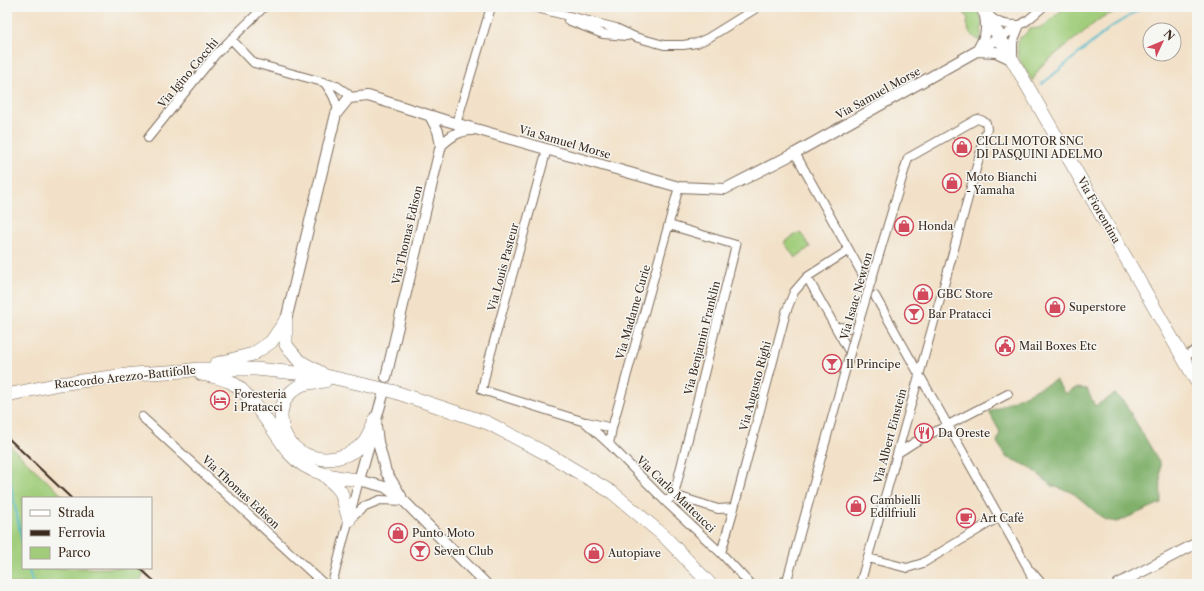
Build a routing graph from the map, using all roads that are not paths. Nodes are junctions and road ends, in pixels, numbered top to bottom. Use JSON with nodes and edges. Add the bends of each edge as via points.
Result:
{"nodes":[{"id":1,"x":264,"y":7,"type":"edge"},
{"id":2,"x":491,"y":7,"type":"edge"},
{"id":3,"x":533,"y":7,"type":"edge"},
{"id":4,"x":758,"y":7,"type":"edge"},
{"id":5,"x":1043,"y":7,"type":"edge"},
{"id":6,"x":983,"y":9,"type":"edge"},
{"id":7,"x":1020,"y":25,"type":"junction"},
{"id":8,"x":1000,"y":38,"type":"junction"},
{"id":9,"x":231,"y":39,"type":"junction"},
{"id":10,"x":977,"y":51,"type":"junction"},
{"id":11,"x":1013,"y":60,"type":"junction"},
{"id":12,"x":324,"y":82,"type":"junction"},
{"id":13,"x":336,"y":86,"type":"junction"},
{"id":14,"x":368,"y":96,"type":"junction"},
{"id":15,"x":348,"y":100,"type":"junction"},
{"id":16,"x":338,"y":112,"type":"junction"},
{"id":17,"x":430,"y":116,"type":"junction"},
{"id":18,"x":450,"y":122,"type":"junction"},
{"id":19,"x":972,"y":122,"type":"joint"},
{"id":20,"x":476,"y":130,"type":"junction"},
{"id":21,"x":438,"y":131,"type":"junction"},
{"id":22,"x":452,"y":135,"type":"junction"},
{"id":23,"x":148,"y":138,"type":"dead end"},
{"id":24,"x":441,"y":145,"type":"junction"},
{"id":25,"x":547,"y":149,"type":"junction"},
{"id":26,"x":795,"y":153,"type":"junction"},
{"id":27,"x":679,"y":187,"type":"junction"},
{"id":28,"x":669,"y":225,"type":"junction"},
{"id":29,"x":849,"y":250,"type":"junction"},
{"id":30,"x":808,"y":276,"type":"junction"},
{"id":31,"x":864,"y":277,"type":"dead end"},
{"id":32,"x":875,"y":296,"type":"dead end"},
{"id":33,"x":286,"y":320,"type":"junction"},
{"id":34,"x":836,"y":328,"type":"junction"},
{"id":35,"x":857,"y":328,"type":"junction"},
{"id":36,"x":1197,"y":349,"type":"edge"},
{"id":37,"x":850,"y":353,"type":"junction"},
{"id":38,"x":1183,"y":358,"type":"junction"},
{"id":39,"x":198,"y":369,"type":"junction"},
{"id":40,"x":184,"y":371,"type":"junction"},
{"id":41,"x":919,"y":373,"type":"junction"},
{"id":42,"x":386,"y":377,"type":"dead end"},
{"id":43,"x":332,"y":378,"type":"junction"},
{"id":44,"x":1197,"y":382,"type":"edge"},
{"id":45,"x":482,"y":390,"type":"joint"},
{"id":46,"x":1008,"y":394,"type":"dead end"},
{"id":47,"x":7,"y":395,"type":"edge"},
{"id":48,"x":383,"y":395,"type":"dead end"},
{"id":49,"x":142,"y":417,"type":"dead end"},
{"id":50,"x":375,"y":421,"type":"junction"},
{"id":51,"x":585,"y":422,"type":"junction"},
{"id":52,"x":948,"y":426,"type":"junction"},
{"id":53,"x":612,"y":428,"type":"junction"},
{"id":54,"x":609,"y":444,"type":"junction"},
{"id":55,"x":292,"y":446,"type":"junction"},
{"id":56,"x":898,"y":453,"type":"junction"},
{"id":57,"x":323,"y":474,"type":"junction"},
{"id":58,"x":356,"y":479,"type":"junction"},
{"id":59,"x":674,"y":495,"type":"junction"},
{"id":60,"x":404,"y":501,"type":"junction"},
{"id":61,"x":666,"y":502,"type":"junction"},
{"id":62,"x":734,"y":508,"type":"junction"},
{"id":63,"x":999,"y":517,"type":"junction"},
{"id":64,"x":349,"y":520,"type":"junction"},
{"id":65,"x":1197,"y":542,"type":"edge"},
{"id":66,"x":720,"y":553,"type":"junction"},
{"id":67,"x":868,"y":558,"type":"junction"},
{"id":68,"x":790,"y":583,"type":"edge"},
{"id":69,"x":324,"y":584,"type":"edge"},
{"id":70,"x":332,"y":584,"type":"edge"},
{"id":71,"x":486,"y":584,"type":"edge"},
{"id":72,"x":710,"y":584,"type":"edge"},
{"id":73,"x":750,"y":584,"type":"edge"},
{"id":74,"x":860,"y":584,"type":"edge"},
{"id":75,"x":1040,"y":584,"type":"edge"},
{"id":76,"x":1118,"y":584,"type":"edge"}],
"edges":[{"from":1,"to":9,"type":"street","name":"Via Igino Cocchi"},
{"from":2,"to":18,"type":"street"},
{"from":3,"to":4,"type":"street","via":[[549,11],[603,34],[634,37],[664,45],[683,45],[708,38]]},
{"from":5,"to":7,"type":"street"},
{"from":6,"to":7,"type":"street","via":[[1004,25]]},
{"from":6,"to":8,"type":"main road","name":"Via Fiorentina"},
{"from":6,"to":10,"type":"street","via":[[987,25]]},
{"from":7,"to":8,"type":"street"},
{"from":7,"to":11,"type":"street","via":[[1013,42]]},
{"from":8,"to":10,"type":"street","name":"Via Samuel Morse"},
{"from":8,"to":11,"type":"main road","name":"Via Fiorentina"},
{"from":9,"to":12,"type":"street","via":[[254,63]]},
{"from":9,"to":23,"type":"street","name":"Via Igino Cocchi","via":[[214,55]]},
{"from":10,"to":11,"type":"street","via":[[996,52]]},
{"from":10,"to":26,"type":"street","name":"Via Samuel Morse"},
{"from":11,"to":38,"type":"main road","name":"Via Fiorentina"},
{"from":12,"to":13,"type":"street"},
{"from":12,"to":15,"type":"street"},
{"from":12,"to":16,"type":"street","via":[[332,93]]},
{"from":13,"to":14,"type":"street"},
{"from":13,"to":15,"type":"street","via":[[347,93]]},
{"from":14,"to":15,"type":"street","name":"Via Samuel Morse"},
{"from":14,"to":17,"type":"street","name":"Via Samuel Morse"},
{"from":15,"to":16,"type":"street"},
{"from":16,"to":33,"type":"street"},
{"from":17,"to":18,"type":"street","name":"Via Samuel Morse"},
{"from":17,"to":21,"type":"street"},
{"from":18,"to":20,"type":"street","name":"Via Samuel Morse"},
{"from":18,"to":21,"type":"street"},
{"from":18,"to":22,"type":"street"},
{"from":19,"to":35,"type":"street","name":"Via Isaac Newton","bridge":true,"via":[[908,158]]},
{"from":19,"to":41,"type":"street","name":"Via Albert Einstein","via":[[980,120],[986,123],[987,129]]},
{"from":20,"to":22,"type":"street","via":[[465,130]]},
{"from":20,"to":25,"type":"street","name":"Via Samuel Morse"},
{"from":21,"to":24,"type":"street"},
{"from":22,"to":24,"type":"street"},
{"from":24,"to":42,"type":"street","name":"Via Thomas Edison"},
{"from":25,"to":27,"type":"street","name":"Via Samuel Morse"},
{"from":25,"to":45,"type":"street","name":"Via Louis Pasteur"},
{"from":26,"to":27,"type":"street","name":"Via Samuel Morse","via":[[725,189]]},
{"from":26,"to":29,"type":"street"},
{"from":27,"to":28,"type":"street","name":"Via Madame Curie"},
{"from":28,"to":53,"type":"street","name":"Via Madame Curie"},
{"from":28,"to":59,"type":"street","name":"Via Benjamin Franklin","via":[[736,245]]},
{"from":29,"to":30,"type":"street","name":"Via Augusto Righi"},
{"from":29,"to":31,"type":"street"},
{"from":30,"to":34,"type":"street"},
{"from":30,"to":62,"type":"street","name":"Via Augusto Righi","via":[[794,292],[786,312]]},
{"from":32,"to":41,"type":"street"},
{"from":33,"to":39,"type":"main road","via":[[271,342],[253,354]]},
{"from":33,"to":43,"type":"main road","via":[[286,345],[299,361]]},
{"from":34,"to":35,"type":"street"},
{"from":34,"to":37,"type":"street"},
{"from":35,"to":37,"type":"street","name":"Via Isaac Newton","bridge":true},
{"from":36,"to":38,"type":"street"},
{"from":37,"to":68,"type":"street","name":"Via Isaac Newton","bridge":true},
{"from":38,"to":44,"type":"main road","name":"Via Fiorentina"},
{"from":39,"to":40,"type":"main road","name":"Raccordo Arezzo-Battifolle"},
{"from":39,"to":43,"type":"main road","name":"Raccordo Arezzo-Battifolle","via":[[256,369]]},
{"from":40,"to":47,"type":"main road","name":"Raccordo Arezzo-Battifolle","via":[[134,374],[59,384]]},
{"from":40,"to":57,"type":"main road","via":[[220,378],[240,388],[296,461]]},
{"from":41,"to":52,"type":"street"},
{"from":41,"to":56,"type":"street","name":"Via Albert Einstein"},
{"from":43,"to":55,"type":"main road","via":[[302,384],[289,393],[284,401],[281,410],[282,428]]},
{"from":43,"to":72,"type":"main road","name":"Raccordo Arezzo-Battifolle","via":[[392,391],[488,423],[551,456],[613,493],[664,536]]},
{"from":45,"to":51,"type":"street","name":"Via Carlo Matteucci"},
{"from":46,"to":52,"type":"street"},
{"from":48,"to":50,"type":"street"},
{"from":49,"to":69,"type":"street","name":"Via Thomas Edison"},
{"from":50,"to":55,"type":"main road","via":[[364,441],[344,456],[332,459],[318,458],[306,455]]},
{"from":50,"to":58,"type":"street"},
{"from":50,"to":60,"type":"street","via":[[386,472]]},
{"from":51,"to":53,"type":"street","name":"Via Carlo Matteucci"},
{"from":51,"to":54,"type":"street","name":"Via Carlo Matteucci"},
{"from":52,"to":56,"type":"street"},
{"from":52,"to":63,"type":"street"},
{"from":53,"to":54,"type":"street","name":"Via Madame Curie"},
{"from":54,"to":61,"type":"street","name":"Via Carlo Matteucci"},
{"from":55,"to":58,"type":"main road","via":[[310,462]]},
{"from":56,"to":67,"type":"street","name":"Via Albert Einstein"},
{"from":57,"to":58,"type":"main road"},
{"from":57,"to":64,"type":"main road","via":[[341,492]]},
{"from":58,"to":60,"type":"street","via":[[385,487]]},
{"from":58,"to":64,"type":"street"},
{"from":59,"to":61,"type":"street"},
{"from":59,"to":62,"type":"street","via":[[718,509]]},
{"from":60,"to":64,"type":"street","via":[[380,500],[365,506]]},
{"from":60,"to":71,"type":"street"},
{"from":61,"to":66,"type":"street","name":"Via Carlo Matteucci"},
{"from":62,"to":66,"type":"street","name":"Via Augusto Righi"},
{"from":63,"to":67,"type":"street","via":[[923,562],[907,568]]},
{"from":63,"to":75,"type":"street","via":[[1026,566]]},
{"from":64,"to":70,"type":"street"},
{"from":65,"to":76,"type":"street"},
{"from":66,"to":73,"type":"street","name":"Via Carlo Matteucci"},
{"from":67,"to":74,"type":"street","name":"Via Albert Einstein"}]}
